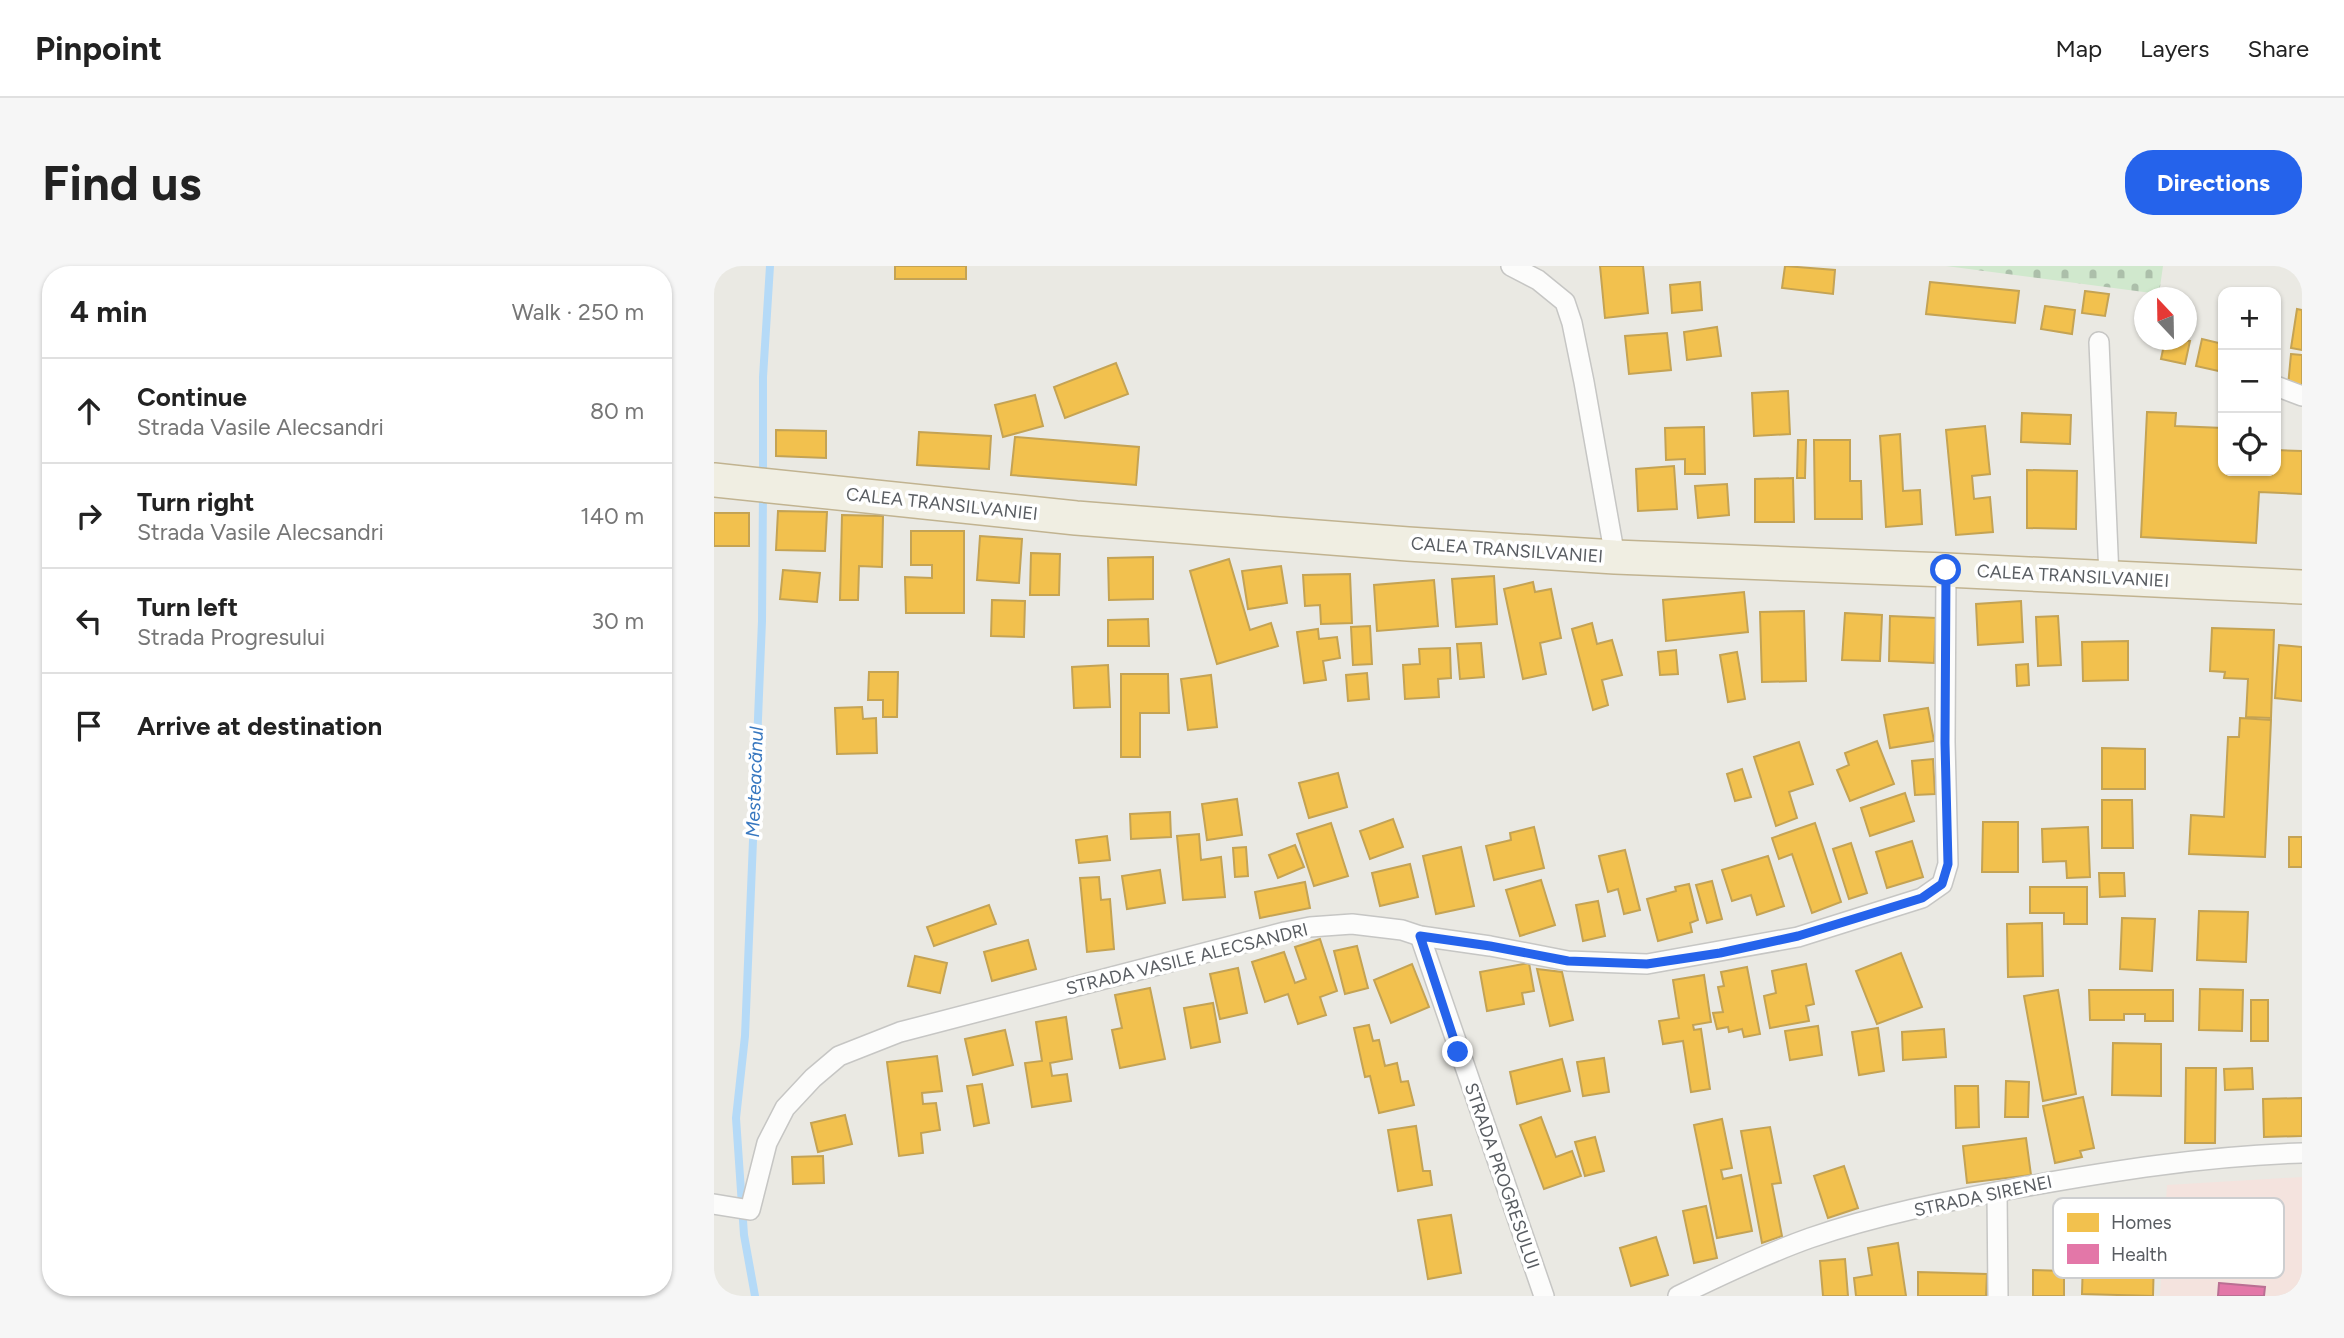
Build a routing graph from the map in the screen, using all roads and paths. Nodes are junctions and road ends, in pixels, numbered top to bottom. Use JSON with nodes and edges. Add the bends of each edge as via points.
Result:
{"nodes":[{"id":1,"x":1511,"y":266,"type":"edge"},
{"id":2,"x":2099,"y":342,"type":"dead end"},
{"id":3,"x":2281,"y":388,"type":"edge"},
{"id":4,"x":2302,"y":396,"type":"edge"},
{"id":5,"x":730,"y":482,"type":"edge"},
{"id":6,"x":1615,"y":557,"type":"junction"},
{"id":7,"x":1946,"y":570,"type":"junction"},
{"id":8,"x":2109,"y":577,"type":"junction"},
{"id":9,"x":2302,"y":587,"type":"edge"},
{"id":10,"x":1420,"y":936,"type":"junction"},
{"id":11,"x":2302,"y":1153,"type":"edge"},
{"id":12,"x":1997,"y":1192,"type":"junction"},
{"id":13,"x":714,"y":1204,"type":"edge"},
{"id":14,"x":1544,"y":1296,"type":"edge"},
{"id":15,"x":1678,"y":1296,"type":"edge"},
{"id":16,"x":1998,"y":1296,"type":"edge"}],
"edges":[{"from":1,"to":6,"type":"street","via":[[1538,279],[1565,302],[1582,370]]},
{"from":2,"to":8,"type":"street"},
{"from":3,"to":4,"type":"street"},
{"from":5,"to":6,"type":"highway","name":"CALEA TRANSILVANIEI","via":[[1076,518]]},
{"from":6,"to":7,"type":"highway","name":"CALEA TRANSILVANIEI"},
{"from":7,"to":8,"type":"highway","name":"CALEA TRANSILVANIEI"},
{"from":7,"to":10,"type":"street","name":"STRADA VASILE ALECSANDRI","via":[[1948,864],[1942,884],[1922,898],[1798,936],[1647,964],[1568,961]]},
{"from":8,"to":9,"type":"highway","name":"CALEA TRANSILVANIEI"},
{"from":10,"to":13,"type":"street","name":"STRADA VASILE ALECSANDRI","via":[[1352,924],[1310,927],[900,1032],[839,1056],[785,1108],[767,1143],[750,1210]]},
{"from":10,"to":14,"type":"street","name":"STRADA PROGRESULUI"},
{"from":11,"to":12,"type":"street","name":"STRADA SIRENEI","via":[[2247,1154],[2106,1172]]},
{"from":12,"to":15,"type":"street","name":"STRADA SIRENEI","via":[[1810,1238]]},
{"from":12,"to":16,"type":"street"}]}
